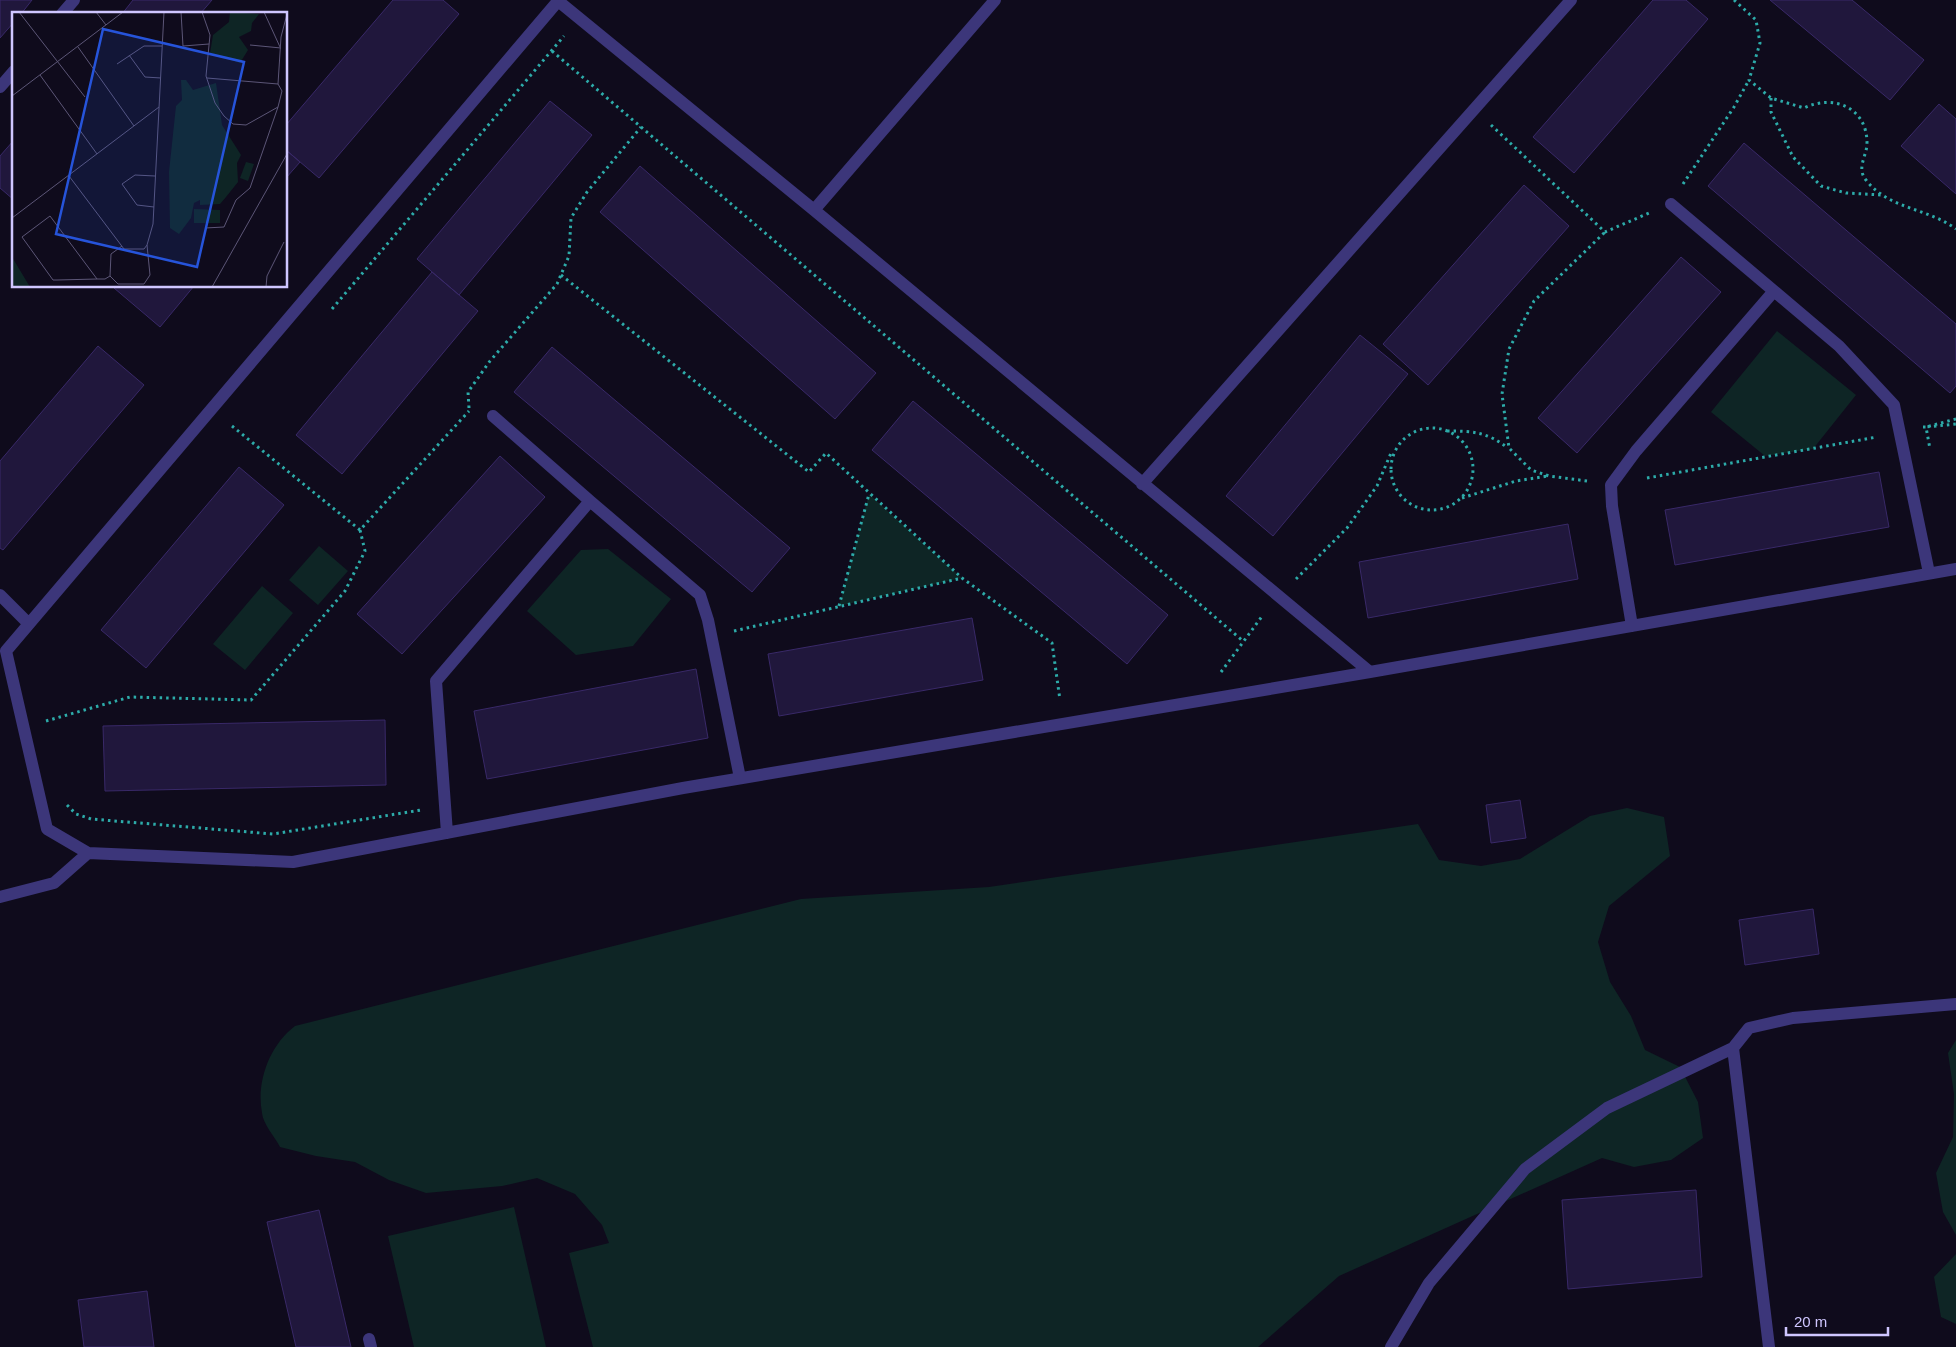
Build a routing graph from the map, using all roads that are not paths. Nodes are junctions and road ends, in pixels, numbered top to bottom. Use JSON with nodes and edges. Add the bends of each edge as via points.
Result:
{"nodes":[{"id":1,"x":74,"y":0,"type":"edge"},
{"id":2,"x":995,"y":0,"type":"edge"},
{"id":3,"x":1571,"y":0,"type":"edge"},
{"id":4,"x":558,"y":1,"type":"edge"},
{"id":5,"x":64,"y":12,"type":"edge"},
{"id":6,"x":12,"y":73,"type":"edge"},
{"id":7,"x":0,"y":87,"type":"edge"},
{"id":8,"x":1671,"y":204,"type":"road end"},
{"id":9,"x":814,"y":210,"type":"junction"},
{"id":10,"x":1774,"y":291,"type":"junction"},
{"id":11,"x":492,"y":416,"type":"road end"},
{"id":12,"x":1142,"y":484,"type":"junction"},
{"id":13,"x":590,"y":501,"type":"junction"},
{"id":14,"x":1956,"y":569,"type":"edge"},
{"id":15,"x":1929,"y":573,"type":"junction"},
{"id":16,"x":0,"y":595,"type":"edge"},
{"id":17,"x":29,"y":624,"type":"junction"},
{"id":18,"x":1632,"y":626,"type":"junction"},
{"id":19,"x":1370,"y":672,"type":"junction"},
{"id":20,"x":740,"y":778,"type":"junction"},
{"id":21,"x":447,"y":833,"type":"junction"},
{"id":22,"x":88,"y":853,"type":"junction"},
{"id":23,"x":0,"y":897,"type":"edge"},
{"id":24,"x":1956,"y":1004,"type":"edge"},
{"id":25,"x":1733,"y":1048,"type":"junction"},
{"id":26,"x":1391,"y":1347,"type":"edge"},
{"id":27,"x":1769,"y":1347,"type":"edge"}],
"edges":[{"from":1,"to":5,"type":"lane"},
{"from":2,"to":9,"type":"lane"},
{"from":3,"to":12,"type":"lane"},
{"from":4,"to":9,"type":"lane"},
{"from":4,"to":17,"type":"lane"},
{"from":6,"to":7,"type":"lane"},
{"from":8,"to":10,"type":"lane"},
{"from":9,"to":12,"type":"lane"},
{"from":10,"to":15,"type":"lane","via":[[1839,346],[1894,405]]},
{"from":10,"to":18,"type":"lane","via":[[1636,451],[1611,485]]},
{"from":11,"to":13,"type":"lane"},
{"from":12,"to":19,"type":"lane"},
{"from":13,"to":20,"type":"lane","via":[[700,595]]},
{"from":13,"to":21,"type":"lane","via":[[436,681]]},
{"from":14,"to":15,"type":"lane"},
{"from":15,"to":18,"type":"lane"},
{"from":16,"to":17,"type":"lane"},
{"from":17,"to":22,"type":"lane","via":[[6,652],[47,829]]},
{"from":18,"to":19,"type":"lane"},
{"from":19,"to":20,"type":"lane"},
{"from":20,"to":21,"type":"lane"},
{"from":21,"to":22,"type":"lane","via":[[292,862]]},
{"from":22,"to":23,"type":"lane","via":[[54,883]]},
{"from":24,"to":25,"type":"lane","via":[[1793,1018],[1749,1028]]},
{"from":25,"to":26,"type":"lane","via":[[1607,1108],[1525,1169],[1429,1283]]},
{"from":25,"to":27,"type":"lane"}]}
